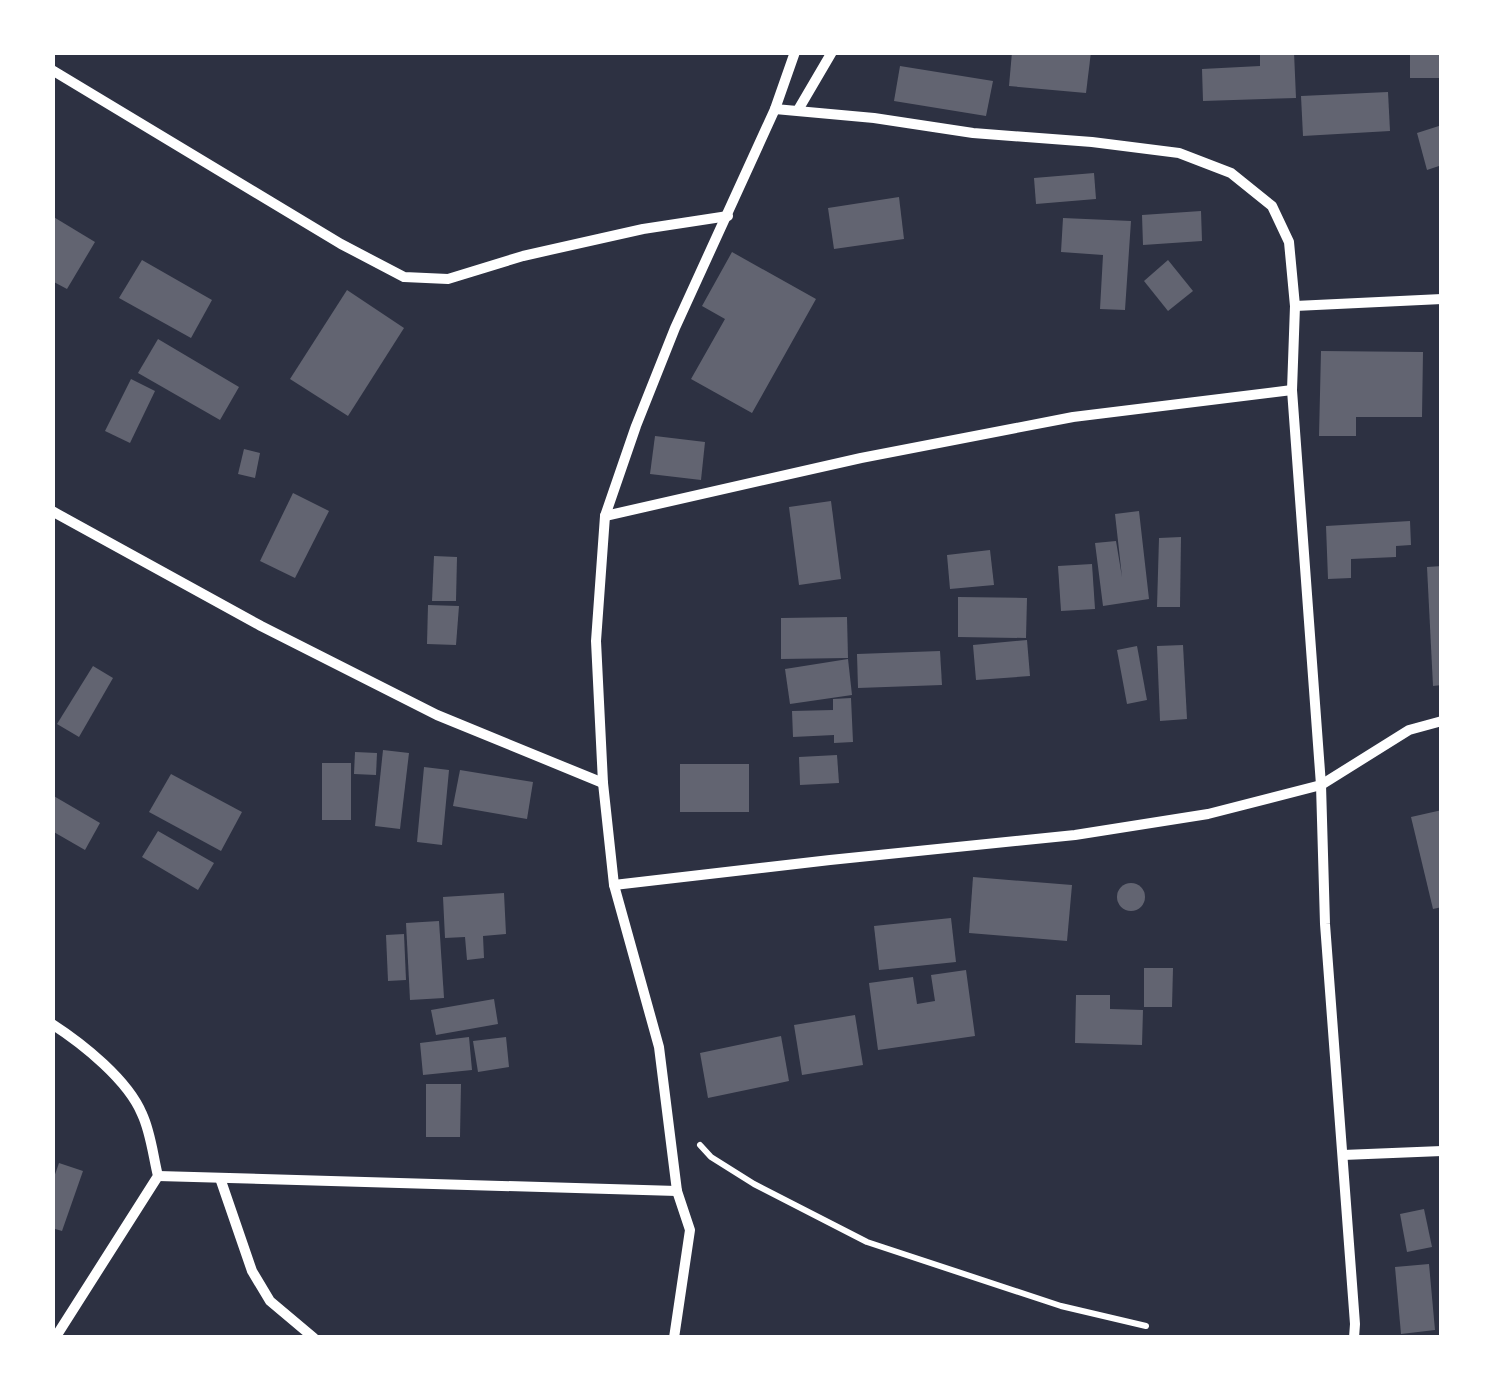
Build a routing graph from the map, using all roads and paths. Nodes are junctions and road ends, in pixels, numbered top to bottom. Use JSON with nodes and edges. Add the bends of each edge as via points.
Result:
{"nodes":[{"id":1,"x":796,"y":52,"type":"edge"},
{"id":2,"x":832,"y":52,"type":"edge"},
{"id":3,"x":52,"y":70,"type":"edge"},
{"id":4,"x":775,"y":109,"type":"junction"},
{"id":5,"x":798,"y":110,"type":"junction"},
{"id":6,"x":728,"y":216,"type":"junction"},
{"id":7,"x":1442,"y":299,"type":"edge"},
{"id":8,"x":1295,"y":306,"type":"junction"},
{"id":9,"x":1292,"y":390,"type":"junction"},
{"id":10,"x":52,"y":511,"type":"edge"},
{"id":11,"x":605,"y":516,"type":"junction"},
{"id":12,"x":1442,"y":720,"type":"edge"},
{"id":13,"x":603,"y":782,"type":"junction"},
{"id":14,"x":1321,"y":785,"type":"junction"},
{"id":15,"x":614,"y":885,"type":"junction"},
{"id":16,"x":52,"y":1024,"type":"edge"},
{"id":17,"x":666,"y":1107,"type":"junction"},
{"id":18,"x":1442,"y":1152,"type":"edge"},
{"id":19,"x":1342,"y":1155,"type":"junction"},
{"id":20,"x":158,"y":1176,"type":"junction"},
{"id":21,"x":220,"y":1178,"type":"junction"},
{"id":22,"x":677,"y":1191,"type":"junction"},
{"id":23,"x":1146,"y":1326,"type":"dead end"},
{"id":24,"x":56,"y":1338,"type":"edge"},
{"id":25,"x":314,"y":1338,"type":"edge"},
{"id":26,"x":674,"y":1338,"type":"edge"},
{"id":27,"x":1354,"y":1338,"type":"edge"}],
"edges":[{"from":1,"to":4,"type":"street"},
{"from":2,"to":5,"type":"street"},
{"from":3,"to":6,"type":"street","via":[[404,277],[448,279],[644,228]]},
{"from":4,"to":5,"type":"street"},
{"from":4,"to":6,"type":"street"},
{"from":5,"to":8,"type":"street","via":[[1179,153],[1231,172],[1272,206],[1289,242]]},
{"from":6,"to":11,"type":"street","via":[[675,328]]},
{"from":7,"to":8,"type":"street"},
{"from":8,"to":9,"type":"street"},
{"from":9,"to":11,"type":"street","via":[[1073,417]]},
{"from":9,"to":14,"type":"street"},
{"from":10,"to":13,"type":"street","via":[[438,715]]},
{"from":11,"to":13,"type":"street","via":[[596,641]]},
{"from":12,"to":14,"type":"street","via":[[1408,730]]},
{"from":13,"to":15,"type":"street"},
{"from":14,"to":15,"type":"street","via":[[1208,814],[1075,835]]},
{"from":14,"to":19,"type":"street"},
{"from":15,"to":17,"type":"street","via":[[659,1047]]},
{"from":16,"to":20,"type":"street","via":[[122,1082],[142,1114]]},
{"from":17,"to":22,"type":"street"},
{"from":17,"to":23,"type":"path","via":[[711,1157],[866,1242],[1060,1306]]},
{"from":18,"to":19,"type":"street"},
{"from":19,"to":27,"type":"street"},
{"from":20,"to":21,"type":"street"},
{"from":20,"to":24,"type":"street"},
{"from":21,"to":22,"type":"street"},
{"from":21,"to":25,"type":"street","via":[[252,1271],[270,1301]]},
{"from":22,"to":26,"type":"street","via":[[690,1230]]}]}
